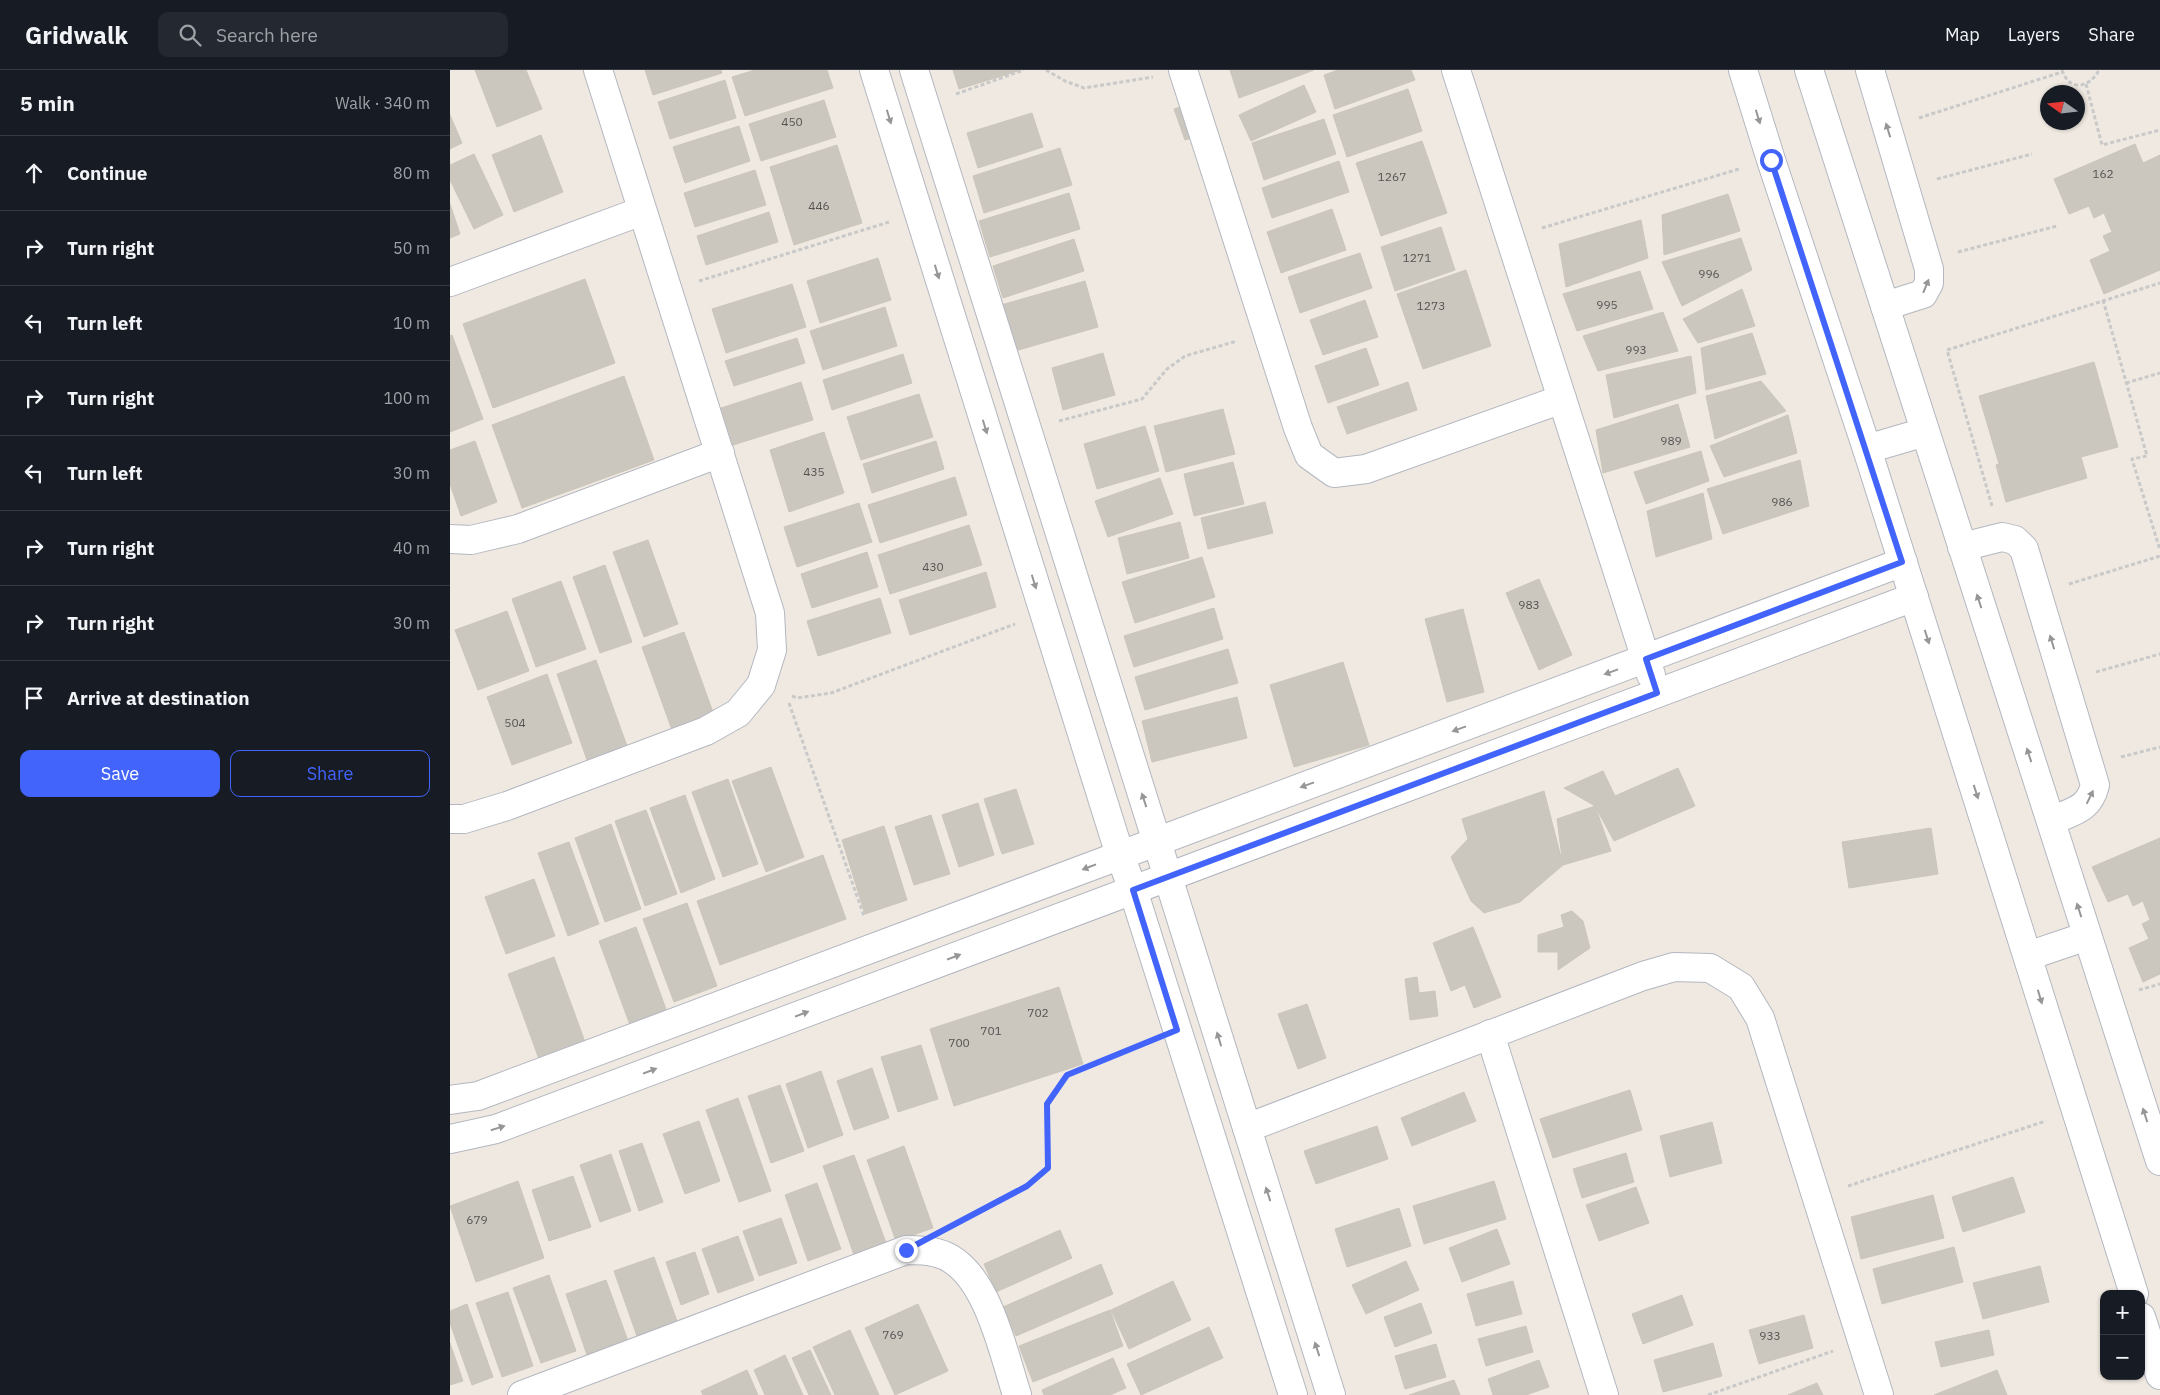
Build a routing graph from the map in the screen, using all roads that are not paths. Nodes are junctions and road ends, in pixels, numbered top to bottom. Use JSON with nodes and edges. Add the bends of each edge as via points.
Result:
{"nodes":[{"id":1,"x":598,"y":70,"type":"edge"},
{"id":2,"x":874,"y":70,"type":"edge"},
{"id":3,"x":914,"y":70,"type":"edge"},
{"id":4,"x":1456,"y":70,"type":"edge"},
{"id":5,"x":1743,"y":70,"type":"edge"},
{"id":6,"x":1809,"y":70,"type":"edge"},
{"id":7,"x":1870,"y":70,"type":"edge"},
{"id":8,"x":1183,"y":71,"type":"edge"},
{"id":9,"x":642,"y":211,"type":"junction"},
{"id":10,"x":450,"y":282,"type":"edge"},
{"id":11,"x":1885,"y":306,"type":"junction"},
{"id":12,"x":1562,"y":399,"type":"junction"},
{"id":13,"x":1925,"y":432,"type":"junction"},
{"id":14,"x":1867,"y":449,"type":"junction"},
{"id":15,"x":720,"y":453,"type":"junction"},
{"id":16,"x":450,"y":540,"type":"edge"},
{"id":17,"x":1962,"y":547,"type":"junction"},
{"id":18,"x":1902,"y":562,"type":"junction"},
{"id":19,"x":1914,"y":597,"type":"junction"},
{"id":20,"x":1774,"y":611,"type":"junction"},
{"id":21,"x":1786,"y":645,"type":"junction"},
{"id":22,"x":1646,"y":659,"type":"junction"},
{"id":23,"x":1657,"y":693,"type":"junction"},
{"id":24,"x":450,"y":819,"type":"edge"},
{"id":25,"x":2050,"y":821,"type":"junction"},
{"id":26,"x":1157,"y":841,"type":"junction"},
{"id":27,"x":1120,"y":855,"type":"junction"},
{"id":28,"x":1168,"y":877,"type":"junction"},
{"id":29,"x":1133,"y":890,"type":"junction"},
{"id":30,"x":2087,"y":936,"type":"junction"},
{"id":31,"x":2028,"y":956,"type":"junction"},
{"id":32,"x":1490,"y":1034,"type":"junction"},
{"id":33,"x":450,"y":1100,"type":"edge"},
{"id":34,"x":1247,"y":1128,"type":"junction"},
{"id":35,"x":450,"y":1139,"type":"edge"},
{"id":36,"x":2160,"y":1161,"type":"edge"},
{"id":37,"x":2133,"y":1290,"type":"edge"},
{"id":38,"x":2145,"y":1329,"type":"edge"},
{"id":39,"x":2160,"y":1375,"type":"edge"},
{"id":40,"x":522,"y":1395,"type":"edge"},
{"id":41,"x":1017,"y":1395,"type":"edge"},
{"id":42,"x":1293,"y":1395,"type":"edge"},
{"id":43,"x":1331,"y":1395,"type":"edge"},
{"id":44,"x":1604,"y":1395,"type":"edge"},
{"id":45,"x":1879,"y":1395,"type":"edge"}],
"edges":[{"from":1,"to":9,"type":"street"},
{"from":2,"to":27,"type":"street","one_way":true},
{"from":26,"to":3,"type":"street","one_way":true},
{"from":4,"to":12,"type":"street"},
{"from":5,"to":14,"type":"street","one_way":true},
{"from":6,"to":11,"type":"street"},
{"from":11,"to":7,"type":"street","one_way":true,"via":[[1923,294],[1929,284],[1929,269]]},
{"from":8,"to":12,"type":"street","via":[[1308,455],[1334,472],[1366,469]]},
{"from":9,"to":10,"type":"street"},
{"from":9,"to":15,"type":"street"},
{"from":11,"to":13,"type":"street"},
{"from":12,"to":22,"type":"street"},
{"from":13,"to":14,"type":"street"},
{"from":13,"to":17,"type":"street"},
{"from":14,"to":18,"type":"street"},
{"from":15,"to":16,"type":"street","via":[[518,529],[471,540]]},
{"from":15,"to":24,"type":"street","via":[[770,613],[772,650],[761,684],[738,713],[706,732],[507,806]]},
{"from":25,"to":17,"type":"street","one_way":true},
{"from":25,"to":17,"type":"street","one_way":true,"via":[[2086,805],[2095,785],[2024,549],[2015,540],[2002,537]]},
{"from":18,"to":19,"type":"street"},
{"from":18,"to":20,"type":"street"},
{"from":19,"to":21,"type":"street"},
{"from":19,"to":31,"type":"street","one_way":true},
{"from":20,"to":21,"type":"street"},
{"from":20,"to":22,"type":"street"},
{"from":21,"to":23,"type":"street"},
{"from":22,"to":23,"type":"street"},
{"from":22,"to":26,"type":"street","one_way":true},
{"from":23,"to":28,"type":"street"},
{"from":30,"to":25,"type":"street","one_way":true},
{"from":26,"to":27,"type":"street"},
{"from":26,"to":28,"type":"street"},
{"from":27,"to":29,"type":"street"},
{"from":27,"to":33,"type":"street","one_way":true,"via":[[478,1096]]},
{"from":28,"to":29,"type":"street"},
{"from":34,"to":28,"type":"street","one_way":true},
{"from":35,"to":29,"type":"street","one_way":true,"via":[[496,1129]]},
{"from":29,"to":42,"type":"street"},
{"from":30,"to":31,"type":"street"},
{"from":36,"to":30,"type":"street","one_way":true},
{"from":31,"to":37,"type":"street","one_way":true},
{"from":32,"to":34,"type":"street"},
{"from":32,"to":44,"type":"street"},
{"from":32,"to":45,"type":"street","via":[[1674,967],[1710,968],[1741,987],[1760,1018]]},
{"from":43,"to":34,"type":"street","one_way":true},
{"from":38,"to":39,"type":"street"},
{"from":40,"to":41,"type":"street","via":[[906,1250],[938,1253],[965,1268],[983,1295]]}]}
